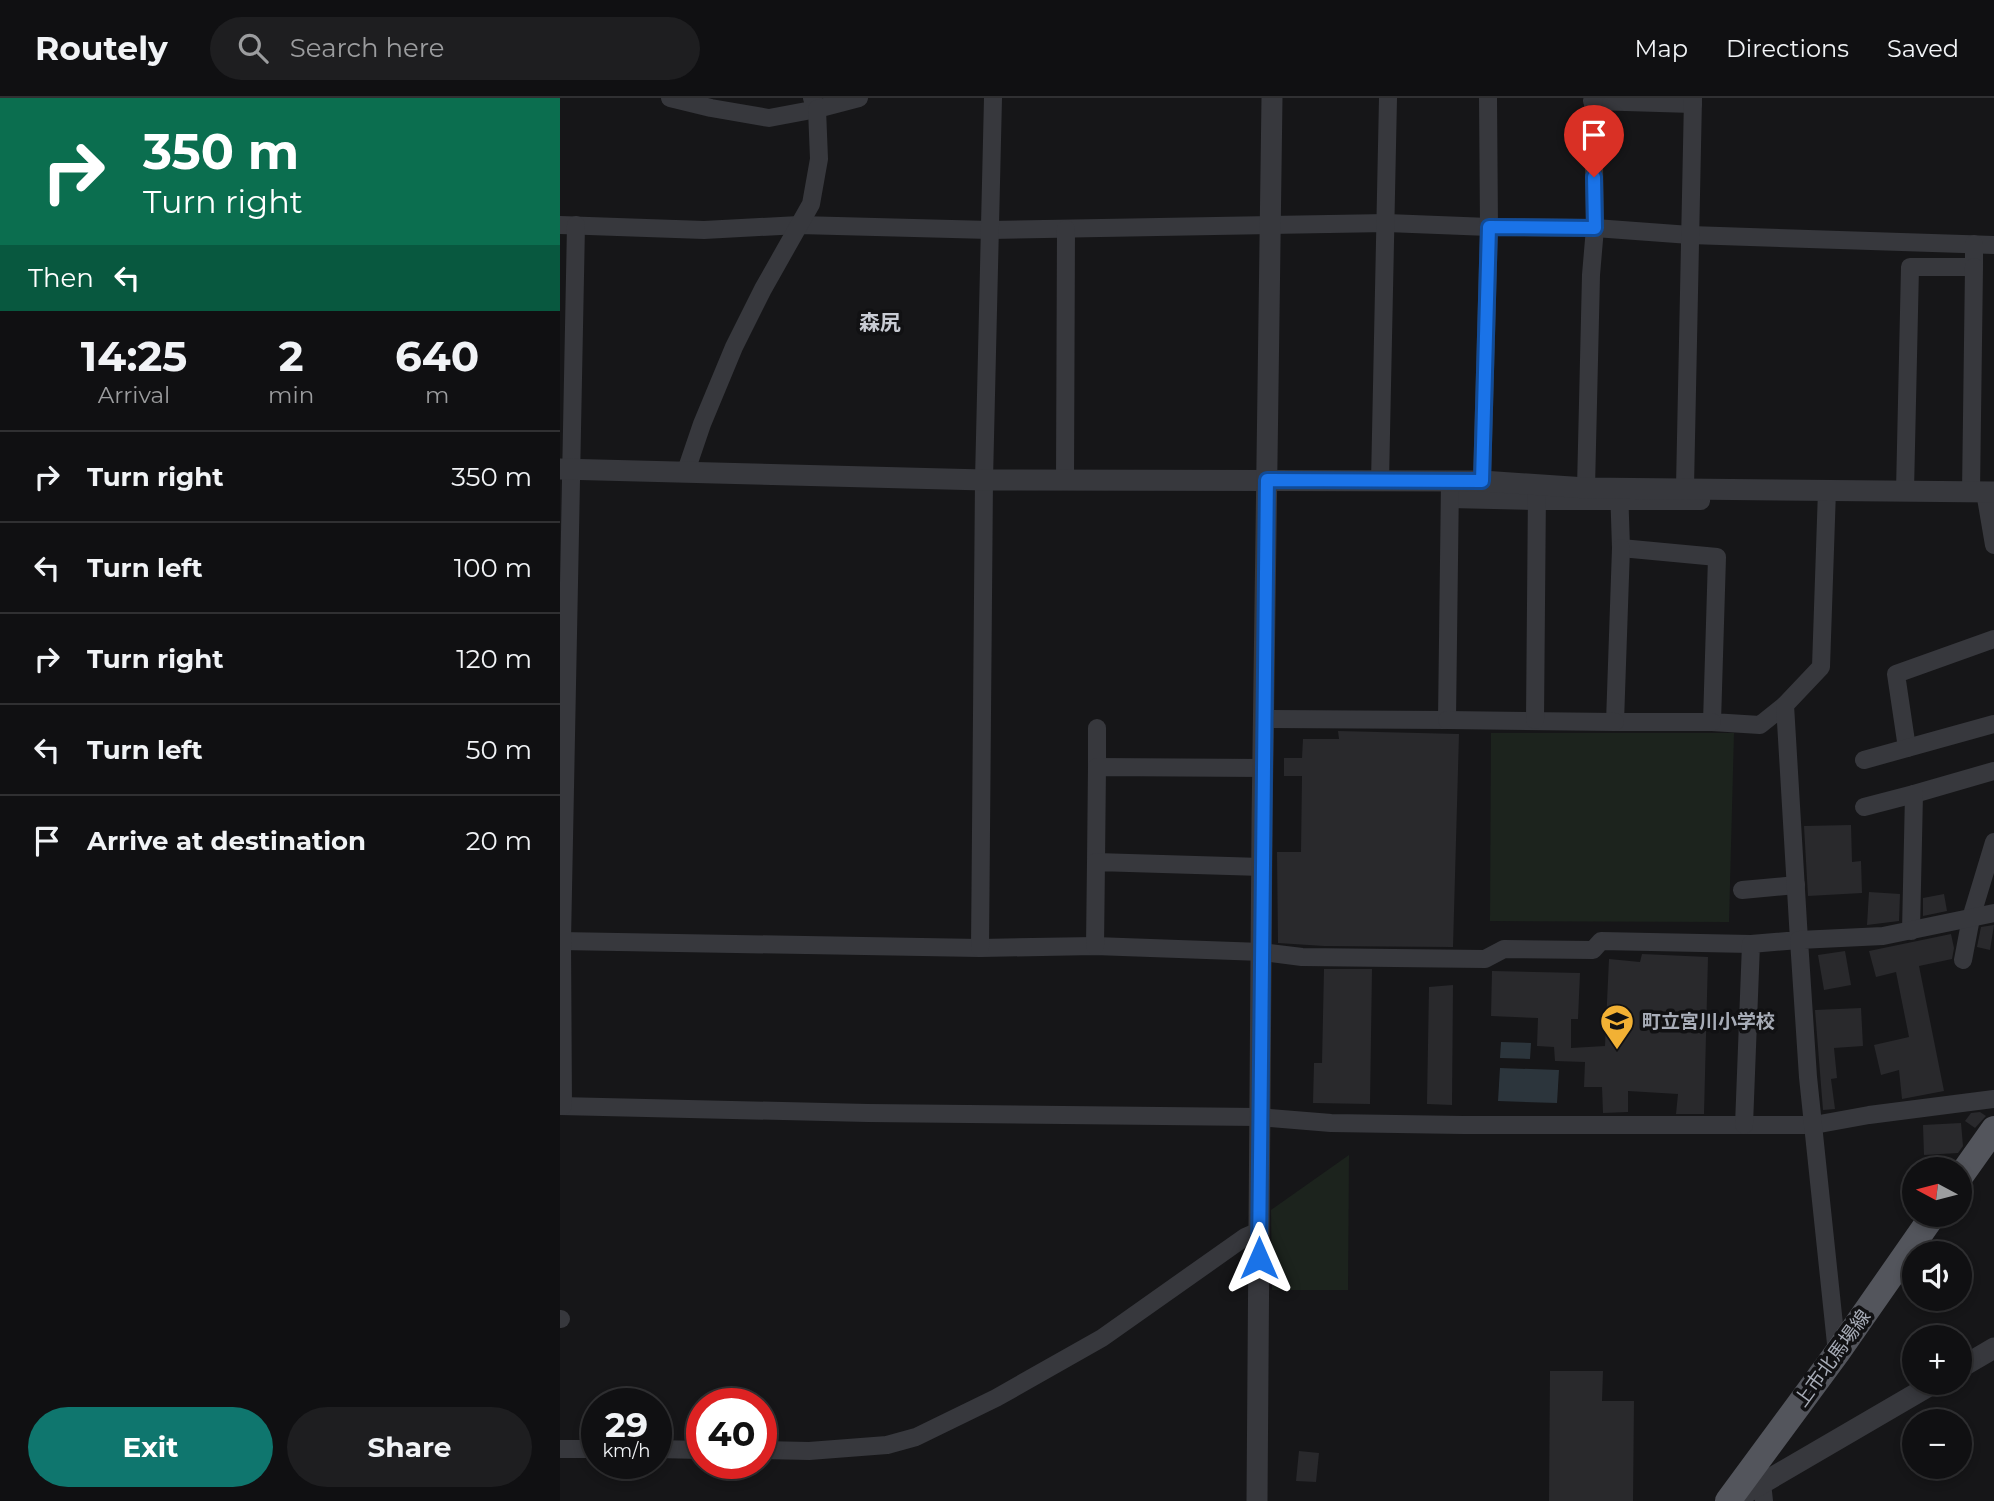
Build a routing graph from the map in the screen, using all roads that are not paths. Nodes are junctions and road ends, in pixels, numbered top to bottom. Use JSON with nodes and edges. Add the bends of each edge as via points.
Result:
{"nodes":[{"id":1,"x":670,"y":98,"type":"edge"},
{"id":2,"x":859,"y":98,"type":"edge"},
{"id":3,"x":993,"y":98,"type":"edge"},
{"id":4,"x":1272,"y":98,"type":"edge"},
{"id":5,"x":1388,"y":98,"type":"edge"},
{"id":6,"x":1488,"y":98,"type":"edge"},
{"id":7,"x":1592,"y":99,"type":"edge"},
{"id":8,"x":1693,"y":101,"type":"edge"},
{"id":9,"x":815,"y":104,"type":"edge"},
{"id":10,"x":1387,"y":223,"type":"junction"},
{"id":11,"x":568,"y":225,"type":"edge"},
{"id":12,"x":799,"y":225,"type":"junction"},
{"id":13,"x":1270,"y":226,"type":"junction"},
{"id":14,"x":1489,"y":227,"type":"junction"},
{"id":15,"x":1595,"y":228,"type":"junction"},
{"id":16,"x":1066,"y":229,"type":"junction"},
{"id":17,"x":990,"y":230,"type":"junction"},
{"id":18,"x":1690,"y":235,"type":"junction"},
{"id":19,"x":1974,"y":244,"type":"junction"},
{"id":20,"x":1994,"y":245,"type":"edge"},
{"id":21,"x":1974,"y":267,"type":"junction"},
{"id":22,"x":566,"y":469,"type":"edge"},
{"id":23,"x":686,"y":471,"type":"junction"},
{"id":24,"x":984,"y":480,"type":"junction"},
{"id":25,"x":1065,"y":480,"type":"junction"},
{"id":26,"x":1267,"y":480,"type":"junction"},
{"id":27,"x":1482,"y":481,"type":"junction"},
{"id":28,"x":1380,"y":482,"type":"junction"},
{"id":29,"x":1694,"y":487,"type":"junction"},
{"id":30,"x":1586,"y":488,"type":"junction"},
{"id":31,"x":1450,"y":490,"type":"junction"},
{"id":32,"x":1827,"y":490,"type":"junction"},
{"id":33,"x":1905,"y":491,"type":"junction"},
{"id":34,"x":1984,"y":492,"type":"edge"},
{"id":35,"x":1537,"y":493,"type":"junction"},
{"id":36,"x":1619,"y":494,"type":"junction"},
{"id":37,"x":1994,"y":545,"type":"edge"},
{"id":38,"x":1621,"y":548,"type":"junction"},
{"id":39,"x":1994,"y":639,"type":"edge"},
{"id":40,"x":1785,"y":705,"type":"junction"},
{"id":41,"x":1264,"y":719,"type":"junction"},
{"id":42,"x":1447,"y":720,"type":"junction"},
{"id":43,"x":1535,"y":720,"type":"junction"},
{"id":44,"x":1615,"y":722,"type":"junction"},
{"id":45,"x":1712,"y":722,"type":"junction"},
{"id":46,"x":1994,"y":724,"type":"edge"},
{"id":47,"x":1097,"y":728,"type":"dead end"},
{"id":48,"x":1907,"y":748,"type":"junction"},
{"id":49,"x":1864,"y":761,"type":"dead end"},
{"id":50,"x":1097,"y":767,"type":"junction"},
{"id":51,"x":1264,"y":768,"type":"junction"},
{"id":52,"x":1994,"y":771,"type":"edge"},
{"id":53,"x":1914,"y":794,"type":"junction"},
{"id":54,"x":1864,"y":807,"type":"dead end"},
{"id":55,"x":1994,"y":842,"type":"edge"},
{"id":56,"x":1096,"y":862,"type":"junction"},
{"id":57,"x":1262,"y":867,"type":"junction"},
{"id":58,"x":1796,"y":885,"type":"junction"},
{"id":59,"x":1742,"y":890,"type":"dead end"},
{"id":60,"x":1994,"y":913,"type":"edge"},
{"id":61,"x":1972,"y":918,"type":"junction"},
{"id":62,"x":1911,"y":931,"type":"junction"},
{"id":63,"x":1799,"y":940,"type":"junction"},
{"id":64,"x":561,"y":941,"type":"edge"},
{"id":65,"x":1751,"y":944,"type":"junction"},
{"id":66,"x":1095,"y":946,"type":"junction"},
{"id":67,"x":980,"y":948,"type":"junction"},
{"id":68,"x":1262,"y":952,"type":"junction"},
{"id":69,"x":1963,"y":960,"type":"dead end"},
{"id":70,"x":1994,"y":1099,"type":"edge"},
{"id":71,"x":561,"y":1106,"type":"edge"},
{"id":72,"x":1258,"y":1117,"type":"junction"},
{"id":73,"x":1744,"y":1125,"type":"junction"},
{"id":74,"x":1814,"y":1125,"type":"junction"},
{"id":75,"x":1994,"y":1129,"type":"edge"},
{"id":76,"x":1972,"y":1160,"type":"edge"},
{"id":77,"x":1925,"y":1227,"type":"edge"},
{"id":78,"x":1259,"y":1231,"type":"junction"},
{"id":79,"x":1994,"y":1348,"type":"edge"},
{"id":80,"x":1837,"y":1353,"type":"junction"},
{"id":81,"x":1972,"y":1361,"type":"edge"},
{"id":82,"x":1916,"y":1395,"type":"edge"},
{"id":83,"x":560,"y":1449,"type":"edge"},
{"id":84,"x":581,"y":1449,"type":"edge"},
{"id":85,"x":777,"y":1450,"type":"edge"},
{"id":86,"x":1763,"y":1492,"type":"edge"},
{"id":87,"x":1257,"y":1501,"type":"edge"},
{"id":88,"x":1730,"y":1501,"type":"edge"}],
"edges":[{"from":1,"to":9,"type":"street","via":[[769,118]]},
{"from":2,"to":9,"type":"street"},
{"from":3,"to":17,"type":"street"},
{"from":4,"to":13,"type":"street"},
{"from":5,"to":10,"type":"street"},
{"from":6,"to":14,"type":"street"},
{"from":7,"to":8,"type":"street"},
{"from":7,"to":15,"type":"street"},
{"from":8,"to":18,"type":"street"},
{"from":9,"to":12,"type":"street","via":[[819,159],[811,204]]},
{"from":10,"to":13,"type":"street"},
{"from":10,"to":14,"type":"street"},
{"from":10,"to":28,"type":"street"},
{"from":11,"to":12,"type":"street","via":[[704,230]]},
{"from":11,"to":22,"type":"street"},
{"from":12,"to":17,"type":"street"},
{"from":12,"to":23,"type":"street","via":[[734,347]]},
{"from":13,"to":16,"type":"street"},
{"from":13,"to":26,"type":"street"},
{"from":14,"to":15,"type":"street"},
{"from":14,"to":27,"type":"street"},
{"from":15,"to":18,"type":"street"},
{"from":15,"to":30,"type":"street"},
{"from":16,"to":17,"type":"street"},
{"from":16,"to":25,"type":"street"},
{"from":17,"to":24,"type":"street"},
{"from":18,"to":19,"type":"street"},
{"from":18,"to":29,"type":"street"},
{"from":19,"to":20,"type":"street"},
{"from":19,"to":21,"type":"street"},
{"from":21,"to":33,"type":"street","via":[[1910,267]]},
{"from":21,"to":34,"type":"street"},
{"from":22,"to":23,"type":"street"},
{"from":22,"to":64,"type":"street"},
{"from":23,"to":24,"type":"street"},
{"from":24,"to":25,"type":"street"},
{"from":24,"to":67,"type":"street"},
{"from":25,"to":26,"type":"street"},
{"from":26,"to":28,"type":"street"},
{"from":26,"to":41,"type":"street"},
{"from":27,"to":31,"type":"street"},
{"from":27,"to":35,"type":"street"},
{"from":28,"to":31,"type":"street"},
{"from":29,"to":32,"type":"street"},
{"from":29,"to":36,"type":"street"},
{"from":30,"to":35,"type":"street"},
{"from":30,"to":36,"type":"street"},
{"from":31,"to":35,"type":"street"},
{"from":31,"to":42,"type":"street"},
{"from":32,"to":33,"type":"street"},
{"from":32,"to":40,"type":"street","via":[[1821,667]]},
{"from":33,"to":34,"type":"street"},
{"from":34,"to":37,"type":"street"},
{"from":35,"to":36,"type":"street"},
{"from":35,"to":43,"type":"street"},
{"from":36,"to":38,"type":"street"},
{"from":38,"to":44,"type":"street"},
{"from":38,"to":45,"type":"street","via":[[1717,557]]},
{"from":39,"to":48,"type":"street","via":[[1896,674]]},
{"from":40,"to":45,"type":"street","via":[[1760,725]]},
{"from":40,"to":58,"type":"street"},
{"from":41,"to":42,"type":"street"},
{"from":41,"to":51,"type":"street"},
{"from":42,"to":43,"type":"street"},
{"from":43,"to":44,"type":"street"},
{"from":44,"to":45,"type":"street"},
{"from":46,"to":48,"type":"street"},
{"from":47,"to":50,"type":"street"},
{"from":48,"to":49,"type":"street"},
{"from":50,"to":51,"type":"street"},
{"from":50,"to":56,"type":"street"},
{"from":51,"to":57,"type":"street"},
{"from":52,"to":53,"type":"street"},
{"from":53,"to":54,"type":"street"},
{"from":53,"to":62,"type":"street"},
{"from":55,"to":61,"type":"street"},
{"from":56,"to":57,"type":"street"},
{"from":56,"to":66,"type":"street"},
{"from":57,"to":68,"type":"street"},
{"from":58,"to":59,"type":"street"},
{"from":58,"to":63,"type":"street"},
{"from":60,"to":61,"type":"street"},
{"from":61,"to":62,"type":"street"},
{"from":61,"to":69,"type":"street"},
{"from":62,"to":63,"type":"street"},
{"from":63,"to":65,"type":"street"},
{"from":63,"to":74,"type":"street"},
{"from":64,"to":67,"type":"street"},
{"from":64,"to":71,"type":"street"},
{"from":65,"to":68,"type":"street","via":[[1601,941],[1592,950],[1504,949],[1485,959],[1302,957]]},
{"from":65,"to":73,"type":"street"},
{"from":66,"to":67,"type":"street"},
{"from":66,"to":68,"type":"street"},
{"from":68,"to":72,"type":"street"},
{"from":70,"to":74,"type":"street"},
{"from":71,"to":72,"type":"street"},
{"from":72,"to":73,"type":"street","via":[[1331,1123]]},
{"from":72,"to":78,"type":"street"},
{"from":73,"to":74,"type":"street"},
{"from":74,"to":80,"type":"street"},
{"from":75,"to":76,"type":"main road"},
{"from":77,"to":80,"type":"main road","name":"上市北馬場線"},
{"from":78,"to":85,"type":"street","via":[[1102,1338],[916,1437],[887,1445]]},
{"from":78,"to":87,"type":"street"},
{"from":79,"to":81,"type":"street"},
{"from":80,"to":88,"type":"main road","name":"上市北馬場線"},
{"from":82,"to":86,"type":"street"},
{"from":83,"to":84,"type":"street"},
{"from":86,"to":88,"type":"street"}]}
